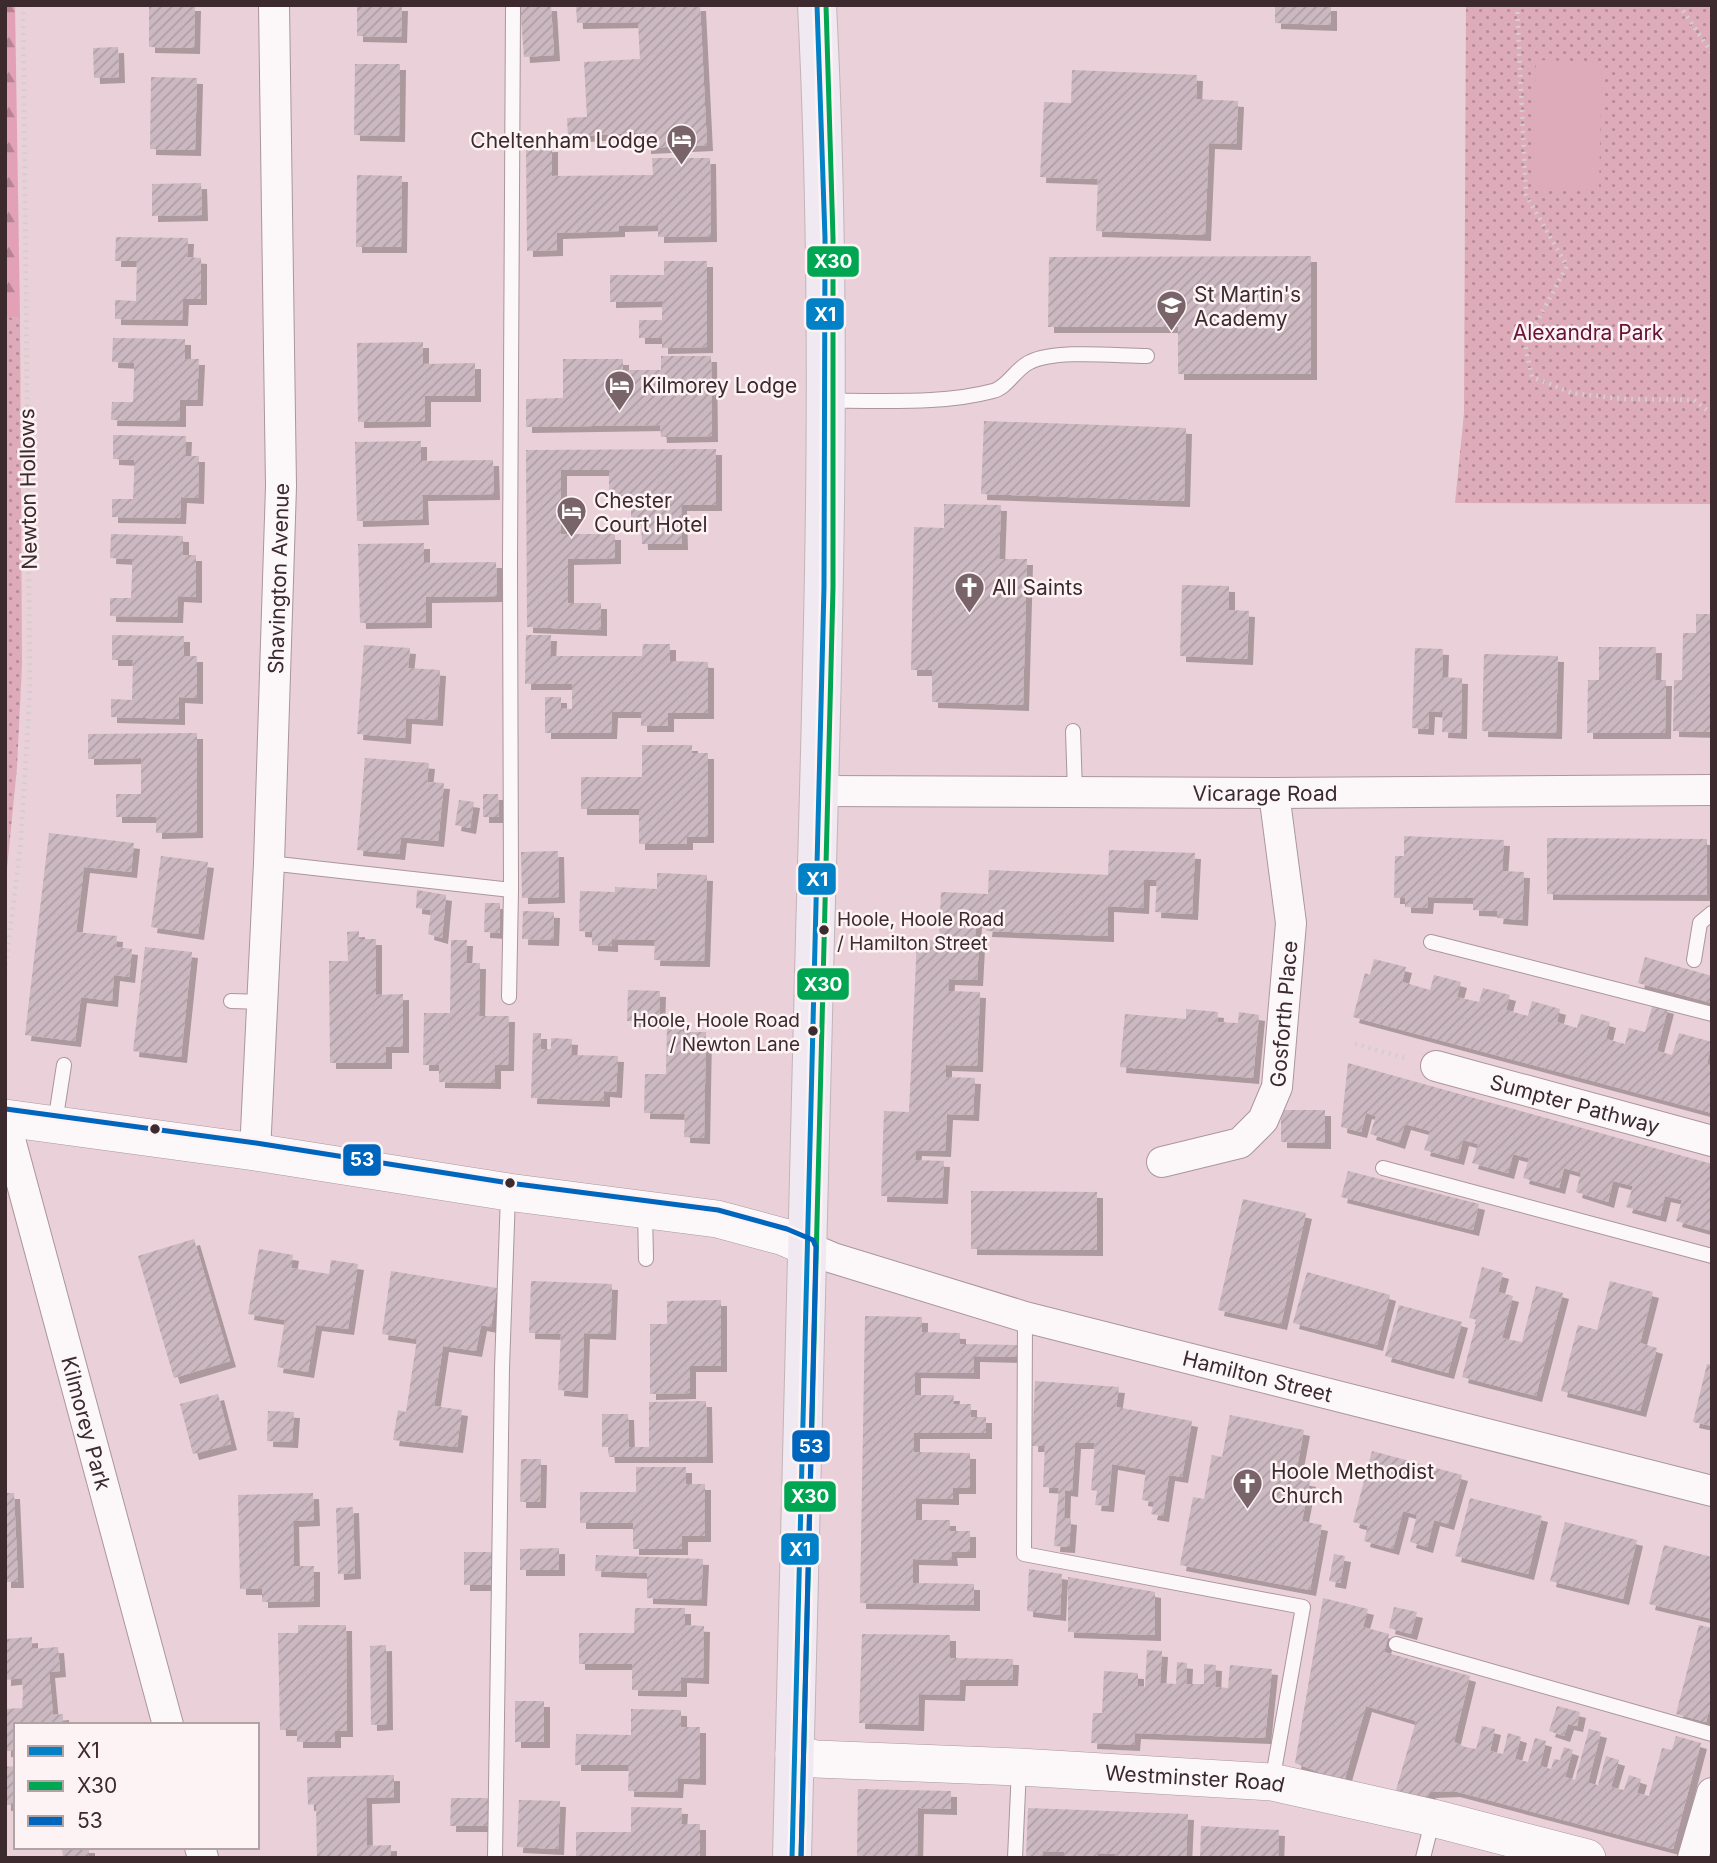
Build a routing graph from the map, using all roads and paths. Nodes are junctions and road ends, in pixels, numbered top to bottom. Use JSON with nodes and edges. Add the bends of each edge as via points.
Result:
{"nodes":[{"id":1,"x":23,"y":5,"type":"edge"},
{"id":2,"x":274,"y":5,"type":"edge"},
{"id":3,"x":817,"y":5,"type":"edge"},
{"id":4,"x":1517,"y":5,"type":"edge"},
{"id":5,"x":1679,"y":5,"type":"edge"},
{"id":6,"x":513,"y":8,"type":"dead end"},
{"id":7,"x":1712,"y":53,"type":"edge"},
{"id":8,"x":1147,"y":356,"type":"dead end"},
{"id":9,"x":827,"y":401,"type":"junction"},
{"id":10,"x":1712,"y":414,"type":"edge"},
{"id":11,"x":1073,"y":731,"type":"dead end"},
{"id":12,"x":1712,"y":790,"type":"edge"},
{"id":13,"x":820,"y":791,"type":"junction"},
{"id":14,"x":1074,"y":792,"type":"junction"},
{"id":15,"x":1274,"y":793,"type":"junction"},
{"id":16,"x":269,"y":863,"type":"junction"},
{"id":17,"x":511,"y":891,"type":"junction"},
{"id":18,"x":1712,"y":913,"type":"edge"},
{"id":19,"x":1431,"y":942,"type":"dead end"},
{"id":20,"x":1694,"y":960,"type":"dead end"},
{"id":21,"x":5,"y":972,"type":"edge"},
{"id":22,"x":509,"y":997,"type":"dead end"},
{"id":23,"x":232,"y":1001,"type":"dead end"},
{"id":24,"x":262,"y":1002,"type":"junction"},
{"id":25,"x":1712,"y":1014,"type":"edge"},
{"id":26,"x":1355,"y":1044,"type":"dead end"},
{"id":27,"x":64,"y":1065,"type":"dead end"},
{"id":28,"x":1436,"y":1066,"type":"joint"},
{"id":29,"x":5,"y":1119,"type":"edge"},
{"id":30,"x":55,"y":1124,"type":"junction"},
{"id":31,"x":1712,"y":1141,"type":"edge"},
{"id":32,"x":255,"y":1152,"type":"junction"},
{"id":33,"x":1163,"y":1162,"type":"dead end"},
{"id":34,"x":1383,"y":1168,"type":"dead end"},
{"id":35,"x":508,"y":1192,"type":"junction"},
{"id":36,"x":645,"y":1210,"type":"junction"},
{"id":37,"x":807,"y":1247,"type":"junction"},
{"id":38,"x":1712,"y":1256,"type":"edge"},
{"id":39,"x":646,"y":1259,"type":"dead end"},
{"id":40,"x":1025,"y":1317,"type":"junction"},
{"id":41,"x":1712,"y":1491,"type":"edge"},
{"id":42,"x":1396,"y":1644,"type":"dead end"},
{"id":43,"x":166,"y":1723,"type":"edge"},
{"id":44,"x":1712,"y":1734,"type":"edge"},
{"id":45,"x":794,"y":1754,"type":"junction"},
{"id":46,"x":1019,"y":1767,"type":"junction"},
{"id":47,"x":1272,"y":1782,"type":"junction"},
{"id":48,"x":1712,"y":1793,"type":"edge"},
{"id":49,"x":1433,"y":1818,"type":"junction"},
{"id":50,"x":495,"y":1858,"type":"edge"},
{"id":51,"x":792,"y":1858,"type":"edge"},
{"id":52,"x":1015,"y":1858,"type":"edge"},
{"id":53,"x":1423,"y":1858,"type":"edge"},
{"id":54,"x":1587,"y":1858,"type":"edge"},
{"id":55,"x":1693,"y":1858,"type":"edge"}],
"edges":[{"from":1,"to":21,"type":"path","name":"Newton Hollows","via":[[30,688],[21,841]]},
{"from":2,"to":16,"type":"street","name":"Shavington Avenue","via":[[281,486]]},
{"from":3,"to":9,"type":"highway"},
{"from":4,"to":10,"type":"path","via":[[1526,195],[1567,266],[1525,344],[1532,377],[1572,393],[1694,400]]},
{"from":5,"to":7,"type":"path"},
{"from":6,"to":17,"type":"lane"},
{"from":8,"to":9,"type":"lane","via":[[1060,355],[1030,361],[997,390],[964,398]]},
{"from":9,"to":13,"type":"highway"},
{"from":11,"to":14,"type":"lane"},
{"from":12,"to":15,"type":"street","name":"Vicarage Road"},
{"from":13,"to":14,"type":"street","name":"Vicarage Road"},
{"from":13,"to":37,"type":"highway"},
{"from":14,"to":15,"type":"street","name":"Vicarage Road"},
{"from":15,"to":33,"type":"street","name":"Gosforth Place","via":[[1291,923],[1277,1087],[1264,1120],[1240,1143]]},
{"from":16,"to":17,"type":"lane"},
{"from":16,"to":24,"type":"street","name":"Shavington Avenue"},
{"from":17,"to":22,"type":"lane"},
{"from":18,"to":20,"type":"lane","via":[[1700,923]]},
{"from":19,"to":25,"type":"lane"},
{"from":23,"to":24,"type":"lane"},
{"from":24,"to":32,"type":"street","name":"Shavington Avenue"},
{"from":26,"to":28,"type":"path"},
{"from":27,"to":30,"type":"lane"},
{"from":28,"to":31,"type":"street","name":"Sumpter Pathway"},
{"from":29,"to":30,"type":"street"},
{"from":29,"to":43,"type":"street","name":"Kilmorey Park"},
{"from":30,"to":32,"type":"street"},
{"from":32,"to":35,"type":"street"},
{"from":34,"to":38,"type":"lane"},
{"from":35,"to":36,"type":"street"},
{"from":35,"to":50,"type":"lane"},
{"from":36,"to":37,"type":"street","via":[[717,1219]]},
{"from":36,"to":39,"type":"lane"},
{"from":37,"to":40,"type":"street","name":"Hamilton Street"},
{"from":37,"to":45,"type":"highway"},
{"from":40,"to":41,"type":"street","name":"Hamilton Street"},
{"from":40,"to":47,"type":"lane","via":[[1024,1554],[1303,1607]]},
{"from":42,"to":44,"type":"lane"},
{"from":45,"to":46,"type":"street","name":"Westminster Road","via":[[816,1759]]},
{"from":45,"to":51,"type":"highway"},
{"from":46,"to":47,"type":"street","name":"Westminster Road"},
{"from":46,"to":52,"type":"lane"},
{"from":47,"to":49,"type":"street","name":"Westminster Road"},
{"from":48,"to":55,"type":"street"},
{"from":49,"to":53,"type":"lane"},
{"from":49,"to":54,"type":"street","name":"Westminster Road"}]}
